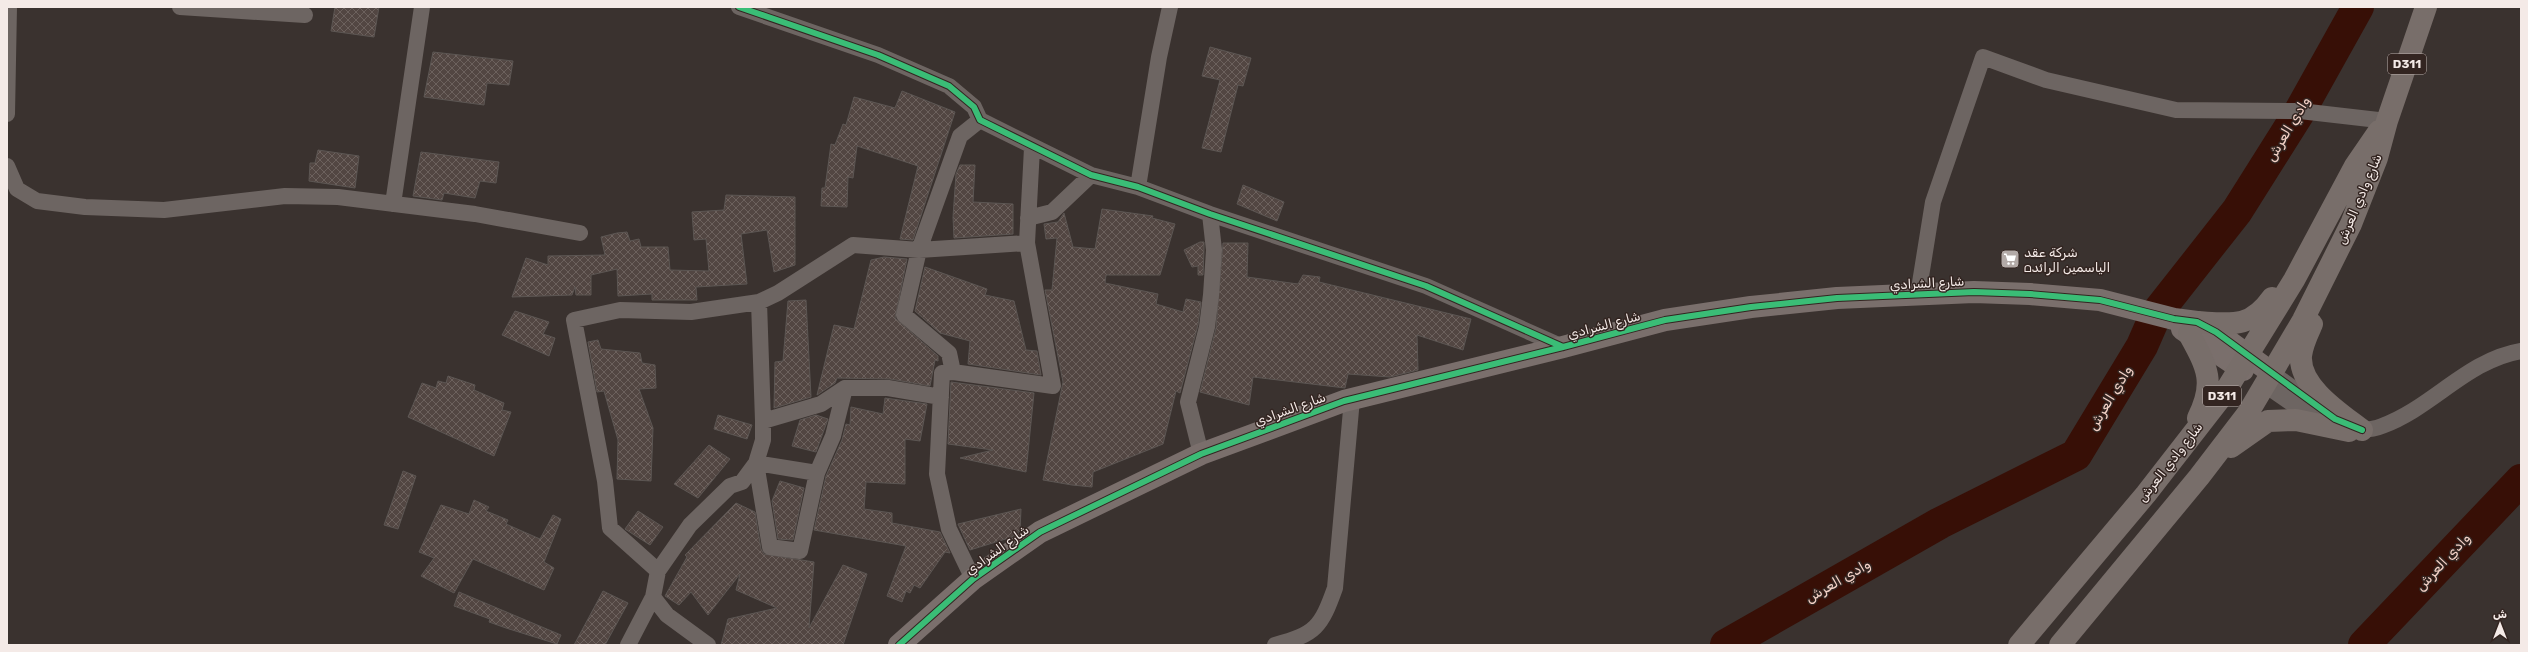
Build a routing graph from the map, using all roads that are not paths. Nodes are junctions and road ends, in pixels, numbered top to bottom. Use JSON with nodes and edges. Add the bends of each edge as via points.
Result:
{"nodes":[{"id":1,"x":9,"y":7,"type":"edge"},
{"id":2,"x":180,"y":7,"type":"edge"},
{"id":3,"x":422,"y":7,"type":"edge"},
{"id":4,"x":740,"y":7,"type":"edge"},
{"id":5,"x":1170,"y":7,"type":"edge"},
{"id":6,"x":2426,"y":7,"type":"edge"},
{"id":7,"x":305,"y":15,"type":"dead end"},
{"id":8,"x":7,"y":114,"type":"edge"},
{"id":9,"x":980,"y":120,"type":"junction"},
{"id":10,"x":2387,"y":121,"type":"junction"},
{"id":11,"x":1032,"y":148,"type":"junction"},
{"id":12,"x":7,"y":166,"type":"edge"},
{"id":13,"x":1091,"y":175,"type":"junction"},
{"id":14,"x":1138,"y":187,"type":"junction"},
{"id":15,"x":393,"y":204,"type":"junction"},
{"id":16,"x":1210,"y":214,"type":"junction"},
{"id":17,"x":1028,"y":218,"type":"junction"},
{"id":18,"x":580,"y":233,"type":"dead end"},
{"id":19,"x":1027,"y":242,"type":"junction"},
{"id":20,"x":919,"y":250,"type":"junction"},
{"id":21,"x":2301,"y":267,"type":"junction"},
{"id":22,"x":2324,"y":278,"type":"junction"},
{"id":23,"x":1918,"y":295,"type":"junction"},
{"id":24,"x":759,"y":302,"type":"junction"},
{"id":25,"x":2193,"y":328,"type":"junction"},
{"id":26,"x":1563,"y":347,"type":"junction"},
{"id":27,"x":2521,"y":351,"type":"edge"},
{"id":28,"x":2244,"y":361,"type":"junction"},
{"id":29,"x":953,"y":372,"type":"junction"},
{"id":30,"x":2268,"y":379,"type":"junction"},
{"id":31,"x":845,"y":388,"type":"junction"},
{"id":32,"x":941,"y":396,"type":"junction"},
{"id":33,"x":1352,"y":399,"type":"junction"},
{"id":34,"x":763,"y":421,"type":"junction"},
{"id":35,"x":2355,"y":431,"type":"junction"},
{"id":36,"x":2184,"y":446,"type":"junction"},
{"id":37,"x":1201,"y":454,"type":"junction"},
{"id":38,"x":756,"y":463,"type":"junction"},
{"id":39,"x":2209,"y":464,"type":"junction"},
{"id":40,"x":817,"y":473,"type":"junction"},
{"id":41,"x":658,"y":571,"type":"junction"},
{"id":42,"x":973,"y":579,"type":"junction"},
{"id":43,"x":653,"y":597,"type":"junction"},
{"id":44,"x":902,"y":644,"type":"edge"},
{"id":45,"x":628,"y":645,"type":"edge"},
{"id":46,"x":708,"y":645,"type":"edge"},
{"id":47,"x":1275,"y":645,"type":"edge"},
{"id":48,"x":2018,"y":645,"type":"edge"},
{"id":49,"x":2060,"y":645,"type":"edge"}],
"edges":[{"from":1,"to":8,"type":"street"},
{"from":2,"to":7,"type":"street"},
{"from":3,"to":15,"type":"street"},
{"from":4,"to":9,"type":"street","via":[[878,55],[949,86],[974,107]]},
{"from":5,"to":14,"type":"street","via":[[1159,57]]},
{"from":6,"to":10,"type":"main road","name":"شارع وادي العرش","number":"D311"},
{"from":9,"to":11,"type":"street"},
{"from":9,"to":20,"type":"street","via":[[960,136]]},
{"from":10,"to":21,"type":"main road","name":"شارع وادي العرش","number":"D311","via":[[2354,166]]},
{"from":10,"to":22,"type":"main road","name":"شارع وادي العرش","number":"D311","via":[[2377,158],[2351,224]]},
{"from":10,"to":23,"type":"street","via":[[2300,111],[2176,110],[2046,80],[1983,57],[1932,202]]},
{"from":11,"to":13,"type":"street"},
{"from":11,"to":17,"type":"street"},
{"from":12,"to":15,"type":"street","via":[[17,188],[37,201],[85,207],[164,210],[285,196],[338,197]]},
{"from":13,"to":14,"type":"street"},
{"from":13,"to":17,"type":"street","via":[[1052,212]]},
{"from":14,"to":16,"type":"street"},
{"from":15,"to":18,"type":"street","via":[[475,214]]},
{"from":16,"to":26,"type":"street","via":[[1426,286]]},
{"from":16,"to":37,"type":"street","via":[[1214,250],[1211,295],[1207,327],[1188,402]]},
{"from":17,"to":19,"type":"street"},
{"from":19,"to":20,"type":"street"},
{"from":19,"to":29,"type":"street","via":[[1053,386]]},
{"from":20,"to":24,"type":"street","via":[[853,245],[778,293]]},
{"from":20,"to":29,"type":"street","via":[[904,315],[948,353]]},
{"from":21,"to":25,"type":"main road","via":[[2288,277],[2267,305],[2251,320]]},
{"from":21,"to":28,"type":"main road","name":"شارع وادي العرش","number":"D311"},
{"from":22,"to":30,"type":"main road","name":"شارع وادي العرش","number":"D311","via":[[2303,320]]},
{"from":22,"to":35,"type":"main road","via":[[2318,313],[2304,340],[2301,357],[2303,370],[2322,400]]},
{"from":23,"to":25,"type":"street","name":"شارع الشرادي","via":[[1988,292],[2100,300],[2174,319]]},
{"from":23,"to":26,"type":"street","name":"شارع الشرادي","via":[[1837,298],[1704,314],[1665,320]]},
{"from":24,"to":34,"type":"street"},
{"from":24,"to":41,"type":"street","via":[[691,312],[620,310],[574,320],[605,481],[610,528]]},
{"from":25,"to":28,"type":"street","name":"شارع الشرادي","via":[[2216,332]]},
{"from":25,"to":36,"type":"main road","via":[[2207,366],[2208,382],[2206,401]]},
{"from":26,"to":33,"type":"street","name":"شارع الشرادي"},
{"from":27,"to":35,"type":"street","via":[[2487,361],[2402,417],[2381,427]]},
{"from":28,"to":30,"type":"street","name":"شارع الشرادي"},
{"from":28,"to":36,"type":"main road","name":"شارع وادي العرش","number":"D311","via":[[2223,395]]},
{"from":29,"to":32,"type":"street","via":[[942,373]]},
{"from":30,"to":35,"type":"street","via":[[2299,411],[2320,422]]},
{"from":30,"to":39,"type":"main road","name":"شارع وادي العرش","number":"D311","via":[[2248,413]]},
{"from":31,"to":32,"type":"street","via":[[888,388]]},
{"from":31,"to":34,"type":"street","via":[[821,404]]},
{"from":31,"to":40,"type":"street","via":[[833,436]]},
{"from":32,"to":42,"type":"street","via":[[937,474],[949,529]]},
{"from":33,"to":37,"type":"street","name":"شارع الشرادي"},
{"from":33,"to":47,"type":"street","via":[[1335,588],[1327,611],[1315,630]]},
{"from":34,"to":38,"type":"street","via":[[763,440]]},
{"from":35,"to":39,"type":"main road","via":[[2296,420],[2268,421]]},
{"from":36,"to":48,"type":"main road","name":"شارع وادي العرش","number":"D311"},
{"from":37,"to":42,"type":"street","name":"شارع الشرادي","via":[[1040,532]]},
{"from":38,"to":40,"type":"street"},
{"from":38,"to":40,"type":"street","via":[[770,547],[800,550]]},
{"from":38,"to":41,"type":"street","via":[[742,482],[730,486],[690,525]]},
{"from":39,"to":49,"type":"main road","name":"شارع وادي العرش","number":"D311"},
{"from":41,"to":43,"type":"street"},
{"from":42,"to":44,"type":"street","name":"شارع الشرادي"},
{"from":43,"to":45,"type":"street"},
{"from":43,"to":46,"type":"street","via":[[667,615]]}]}
